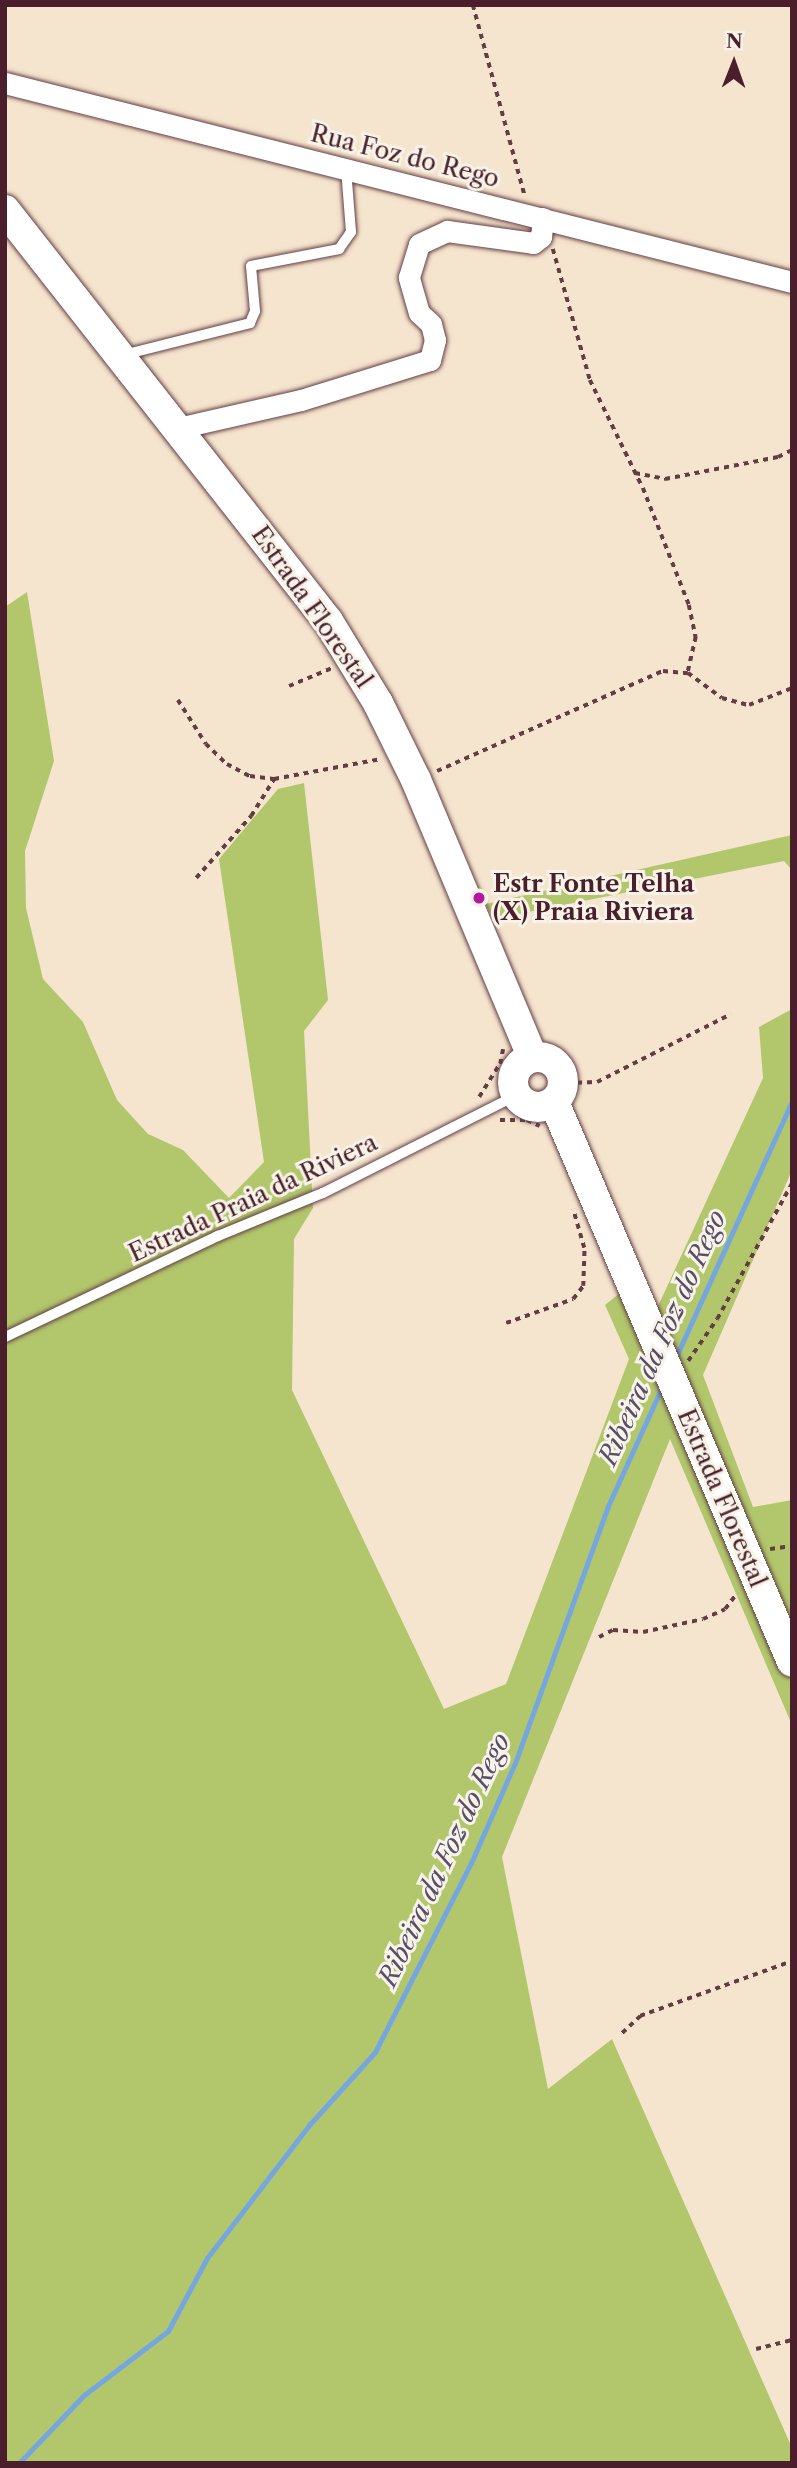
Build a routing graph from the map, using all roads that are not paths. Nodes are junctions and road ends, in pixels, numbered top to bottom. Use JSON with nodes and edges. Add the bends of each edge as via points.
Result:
{"nodes":[{"id":1,"x":5,"y":83,"type":"edge"},
{"id":2,"x":346,"y":169,"type":"junction"},
{"id":3,"x":5,"y":210,"type":"edge"},
{"id":4,"x":541,"y":217,"type":"junction"},
{"id":5,"x":792,"y":282,"type":"edge"},
{"id":6,"x":121,"y":356,"type":"junction"},
{"id":7,"x":178,"y":428,"type":"junction"},
{"id":8,"x":532,"y":1056,"type":"junction"},
{"id":9,"x":559,"y":1093,"type":"junction"},
{"id":10,"x":516,"y":1095,"type":"junction"},
{"id":11,"x":5,"y":1337,"type":"edge"},
{"id":12,"x":792,"y":1662,"type":"edge"}],
"edges":[{"from":1,"to":2,"type":"street","name":"Rua Foz do Rego"},
{"from":2,"to":4,"type":"street","name":"Rua Foz do Rego"},
{"from":2,"to":6,"type":"lane","via":[[351,232],[346,242],[327,255],[251,266],[256,311],[250,323]]},
{"from":3,"to":6,"type":"main road","name":"Estrada Florestal"},
{"from":4,"to":5,"type":"street","name":"Rua Foz do Rego"},
{"from":4,"to":7,"type":"street","via":[[541,237],[533,243],[447,230],[419,244],[409,277],[419,313],[431,324],[435,340],[430,360],[301,400]]},
{"from":6,"to":7,"type":"main road","name":"Estrada Florestal"},
{"from":7,"to":8,"type":"main road","name":"Estrada Florestal","via":[[293,573],[352,660],[410,767]]},
{"from":8,"to":9,"type":"main road","via":[[548,1057],[561,1068]]},
{"from":8,"to":10,"type":"main road","via":[[514,1072]]},
{"from":9,"to":10,"type":"main road","via":[[534,1107]]},
{"from":9,"to":12,"type":"main road","name":"Estrada Florestal","via":[[655,1339]]},
{"from":10,"to":11,"type":"lane","name":"Estrada Praia da Riviera","via":[[323,1193],[218,1236]]}]}
